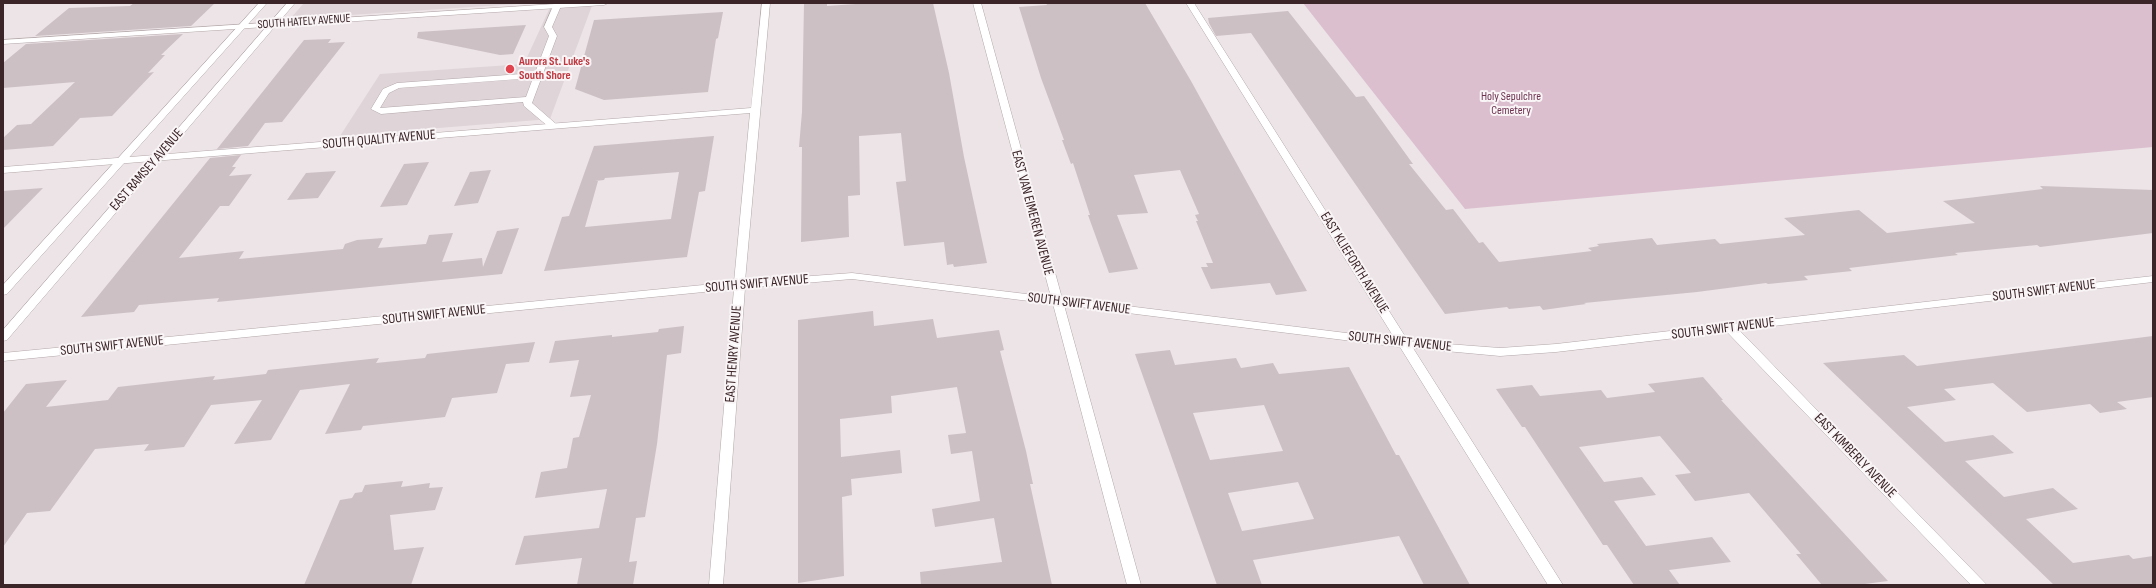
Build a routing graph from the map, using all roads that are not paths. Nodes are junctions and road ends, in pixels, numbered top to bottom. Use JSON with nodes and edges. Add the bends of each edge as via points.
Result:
{"nodes":[{"id":1,"x":264,"y":3,"type":"edge"},
{"id":2,"x":291,"y":3,"type":"edge"},
{"id":3,"x":604,"y":3,"type":"edge"},
{"id":4,"x":766,"y":3,"type":"edge"},
{"id":5,"x":976,"y":3,"type":"edge"},
{"id":6,"x":1190,"y":3,"type":"edge"},
{"id":7,"x":557,"y":6,"type":"junction"},
{"id":8,"x":273,"y":24,"type":"junction"},
{"id":9,"x":242,"y":26,"type":"junction"},
{"id":10,"x":3,"y":42,"type":"edge"},
{"id":11,"x":538,"y":75,"type":"junction"},
{"id":12,"x":529,"y":99,"type":"junction"},
{"id":13,"x":754,"y":110,"type":"junction"},
{"id":14,"x":553,"y":126,"type":"junction"},
{"id":15,"x":157,"y":158,"type":"junction"},
{"id":16,"x":121,"y":161,"type":"junction"},
{"id":17,"x":3,"y":170,"type":"edge"},
{"id":18,"x":2153,"y":279,"type":"edge"},
{"id":19,"x":739,"y":285,"type":"junction"},
{"id":20,"x":3,"y":292,"type":"edge"},
{"id":21,"x":1056,"y":301,"type":"junction"},
{"id":22,"x":1730,"y":328,"type":"junction"},
{"id":23,"x":3,"y":337,"type":"edge"},
{"id":24,"x":1406,"y":344,"type":"junction"},
{"id":25,"x":3,"y":357,"type":"edge"},
{"id":26,"x":716,"y":585,"type":"edge"},
{"id":27,"x":1134,"y":585,"type":"edge"},
{"id":28,"x":1556,"y":585,"type":"edge"},
{"id":29,"x":1980,"y":585,"type":"edge"}],
"edges":[{"from":1,"to":9,"type":"street","name":"EAST RAMSEY AVENUE"},
{"from":2,"to":8,"type":"street","name":"EAST RAMSEY AVENUE"},
{"from":3,"to":7,"type":"street","name":"SOUTH HATELY AVENUE"},
{"from":4,"to":13,"type":"street","name":"EAST HENRY AVENUE"},
{"from":5,"to":21,"type":"street","name":"EAST VAN EIMEREN AVENUE"},
{"from":6,"to":24,"type":"street","name":"EAST KLIEFORTH AVENUE"},
{"from":7,"to":8,"type":"street","name":"SOUTH HATELY AVENUE"},
{"from":7,"to":11,"type":"street","via":[[548,27],[553,36]]},
{"from":8,"to":9,"type":"street","name":"SOUTH HATELY AVENUE"},
{"from":8,"to":15,"type":"street","name":"EAST RAMSEY AVENUE"},
{"from":9,"to":10,"type":"street","name":"SOUTH HATELY AVENUE"},
{"from":9,"to":16,"type":"street","name":"EAST RAMSEY AVENUE"},
{"from":11,"to":12,"type":"street"},
{"from":11,"to":12,"type":"street","via":[[397,86],[386,91],[375,109],[381,111]]},
{"from":12,"to":14,"type":"street","via":[[527,104]]},
{"from":13,"to":14,"type":"street","name":"SOUTH QUALITY AVENUE"},
{"from":13,"to":19,"type":"street","name":"EAST HENRY AVENUE"},
{"from":14,"to":15,"type":"street","name":"SOUTH QUALITY AVENUE"},
{"from":15,"to":16,"type":"street","name":"SOUTH QUALITY AVENUE"},
{"from":15,"to":23,"type":"street","name":"EAST RAMSEY AVENUE"},
{"from":16,"to":17,"type":"street","name":"SOUTH QUALITY AVENUE"},
{"from":16,"to":20,"type":"street","name":"EAST RAMSEY AVENUE"},
{"from":18,"to":22,"type":"street","name":"SOUTH SWIFT AVENUE"},
{"from":19,"to":21,"type":"street","name":"SOUTH SWIFT AVENUE","via":[[852,276]]},
{"from":19,"to":25,"type":"street","name":"SOUTH SWIFT AVENUE"},
{"from":19,"to":26,"type":"street","name":"EAST HENRY AVENUE"},
{"from":21,"to":24,"type":"street","name":"SOUTH SWIFT AVENUE"},
{"from":21,"to":27,"type":"street","name":"EAST VAN EIMEREN AVENUE"},
{"from":22,"to":24,"type":"street","name":"SOUTH SWIFT AVENUE","via":[[1500,352]]},
{"from":22,"to":29,"type":"street","name":"EAST KIMBERLY AVENUE"},
{"from":24,"to":28,"type":"street","name":"EAST KLIEFORTH AVENUE"}]}
